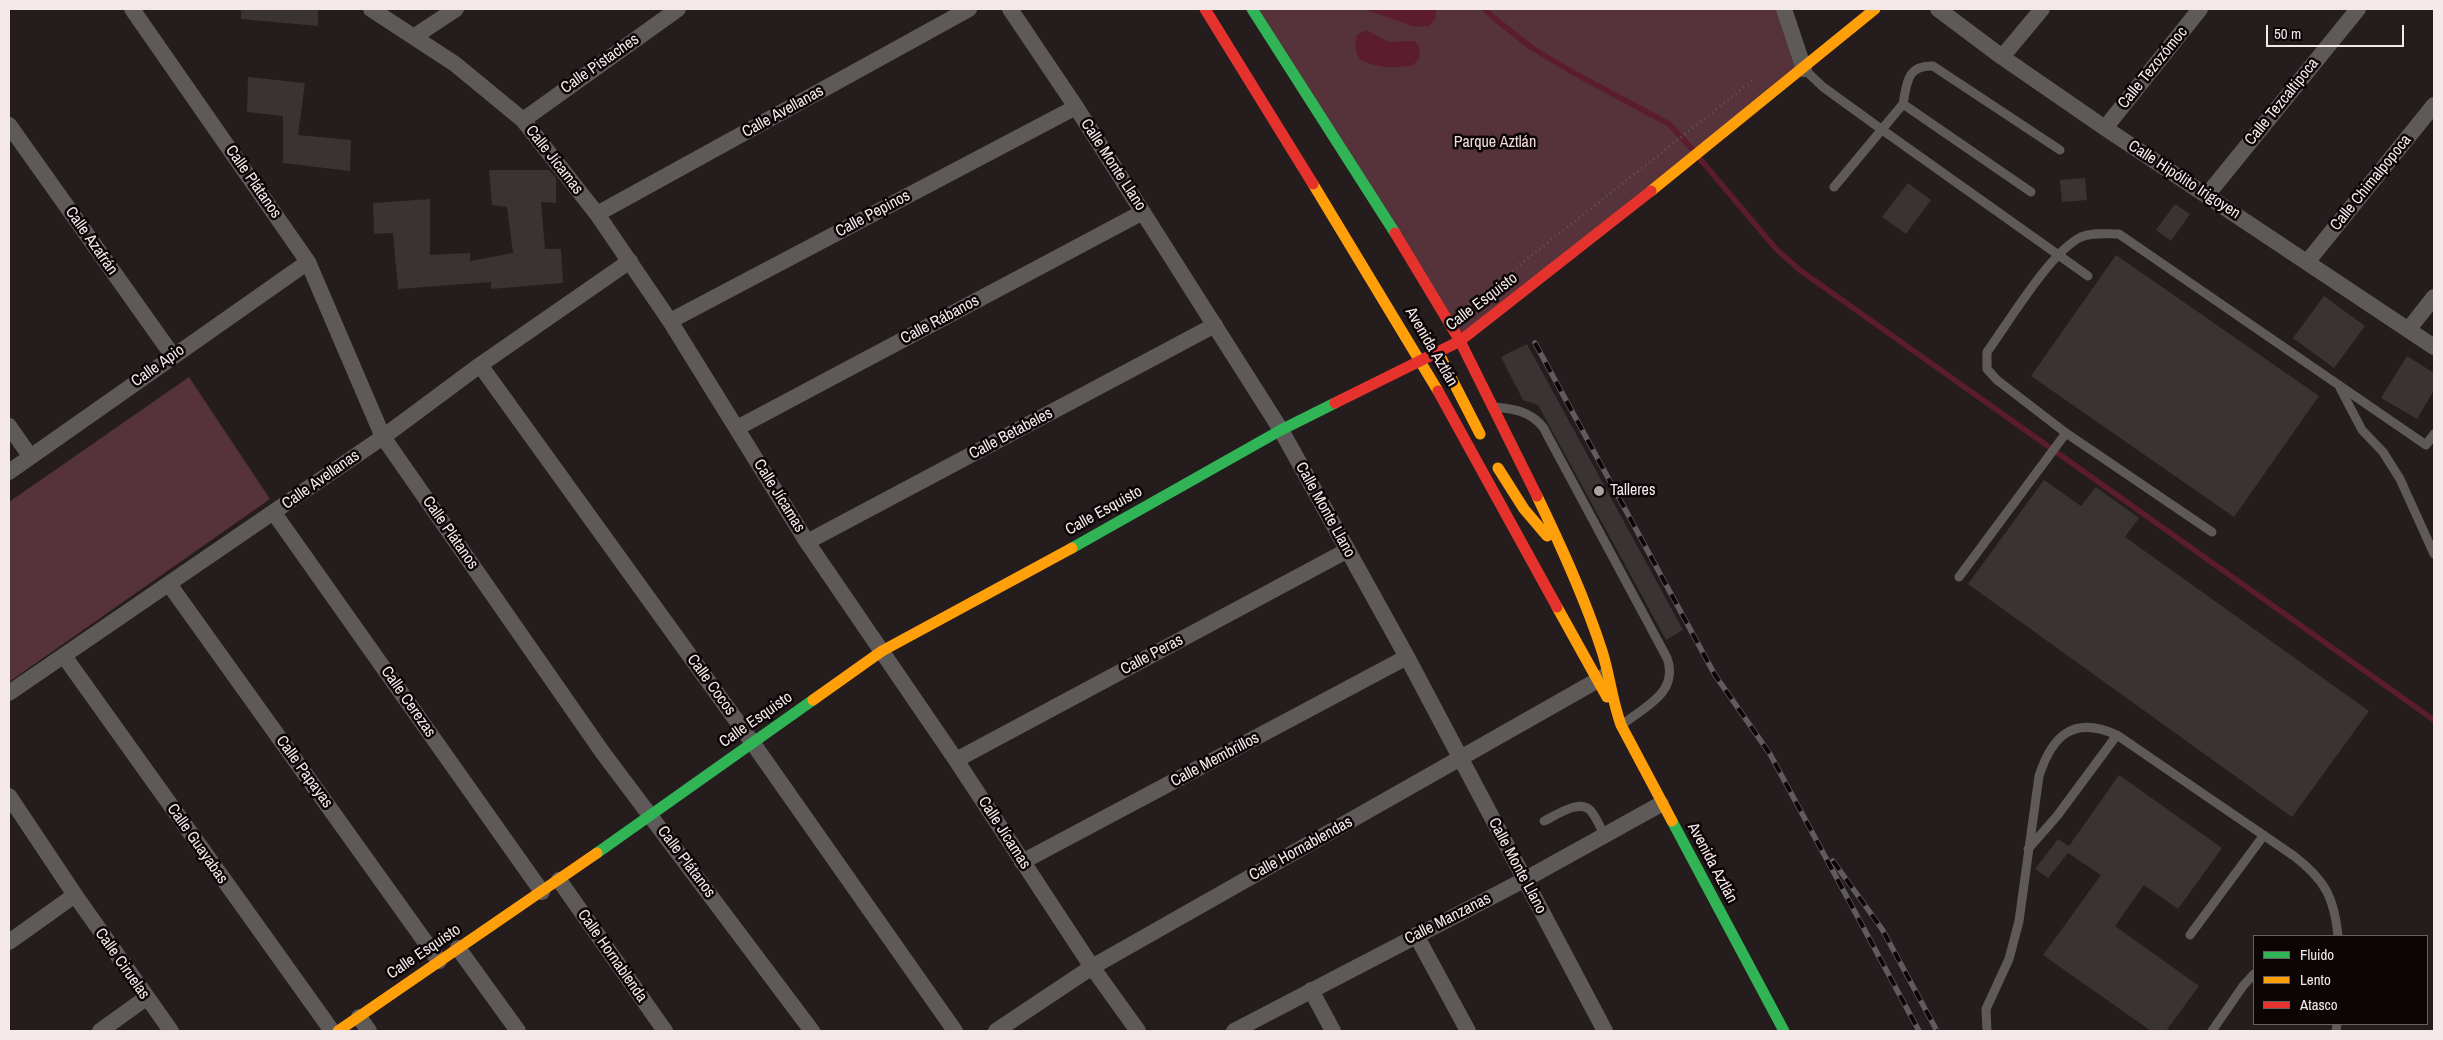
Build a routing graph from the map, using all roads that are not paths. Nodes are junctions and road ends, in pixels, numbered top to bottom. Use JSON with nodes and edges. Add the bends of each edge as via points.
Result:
{"nodes":[{"id":1,"x":132,"y":9,"type":"edge"},
{"id":2,"x":371,"y":9,"type":"edge"},
{"id":3,"x":456,"y":9,"type":"edge"},
{"id":4,"x":678,"y":9,"type":"edge"},
{"id":5,"x":969,"y":9,"type":"edge"},
{"id":6,"x":1010,"y":9,"type":"edge"},
{"id":7,"x":1205,"y":9,"type":"edge"},
{"id":8,"x":1252,"y":9,"type":"edge"},
{"id":9,"x":1784,"y":9,"type":"edge"},
{"id":10,"x":1875,"y":9,"type":"edge"},
{"id":11,"x":1938,"y":9,"type":"edge"},
{"id":12,"x":2042,"y":9,"type":"edge"},
{"id":13,"x":2200,"y":9,"type":"edge"},
{"id":14,"x":2358,"y":9,"type":"edge"},
{"id":15,"x":415,"y":36,"type":"junction"},
{"id":16,"x":2002,"y":57,"type":"junction"},
{"id":17,"x":1804,"y":69,"type":"junction"},
{"id":18,"x":1903,"y":104,"type":"junction"},
{"id":19,"x":2434,"y":105,"type":"edge"},
{"id":20,"x":1076,"y":107,"type":"junction"},
{"id":21,"x":523,"y":120,"type":"junction"},
{"id":22,"x":9,"y":125,"type":"edge"},
{"id":23,"x":2105,"y":128,"type":"junction"},
{"id":24,"x":1881,"y":129,"type":"junction"},
{"id":25,"x":2060,"y":150,"type":"dead end"},
{"id":26,"x":1834,"y":187,"type":"dead end"},
{"id":27,"x":2031,"y":192,"type":"dead end"},
{"id":28,"x":2207,"y":196,"type":"junction"},
{"id":29,"x":1143,"y":212,"type":"junction"},
{"id":30,"x":597,"y":214,"type":"junction"},
{"id":31,"x":2057,"y":254,"type":"junction"},
{"id":32,"x":630,"y":261,"type":"junction"},
{"id":33,"x":2308,"y":261,"type":"junction"},
{"id":34,"x":308,"y":262,"type":"junction"},
{"id":35,"x":2088,"y":276,"type":"dead end"},
{"id":36,"x":2434,"y":297,"type":"edge"},
{"id":37,"x":670,"y":322,"type":"junction"},
{"id":38,"x":1215,"y":326,"type":"junction"},
{"id":39,"x":2408,"y":330,"type":"junction"},
{"id":40,"x":1460,"y":341,"type":"junction"},
{"id":41,"x":2434,"y":347,"type":"edge"},
{"id":42,"x":1438,"y":352,"type":"junction"},
{"id":43,"x":173,"y":356,"type":"junction"},
{"id":44,"x":1421,"y":360,"type":"junction"},
{"id":45,"x":480,"y":365,"type":"junction"},
{"id":46,"x":2338,"y":386,"type":"junction"},
{"id":47,"x":1494,"y":407,"type":"junction"},
{"id":48,"x":9,"y":426,"type":"edge"},
{"id":49,"x":737,"y":428,"type":"junction"},
{"id":50,"x":1281,"y":430,"type":"junction"},
{"id":51,"x":2066,"y":432,"type":"junction"},
{"id":52,"x":2434,"y":434,"type":"edge"},
{"id":53,"x":383,"y":437,"type":"junction"},
{"id":54,"x":1485,"y":444,"type":"dead end"},
{"id":55,"x":30,"y":456,"type":"junction"},
{"id":56,"x":1494,"y":461,"type":"dead end"},
{"id":57,"x":9,"y":472,"type":"edge"},
{"id":58,"x":274,"y":513,"type":"junction"},
{"id":59,"x":2212,"y":532,"type":"dead end"},
{"id":60,"x":807,"y":542,"type":"junction"},
{"id":61,"x":1562,"y":548,"type":"junction"},
{"id":62,"x":1348,"y":550,"type":"junction"},
{"id":63,"x":2434,"y":554,"type":"edge"},
{"id":64,"x":1959,"y":577,"type":"dead end"},
{"id":65,"x":169,"y":584,"type":"junction"},
{"id":66,"x":882,"y":651,"type":"junction"},
{"id":67,"x":64,"y":656,"type":"junction"},
{"id":68,"x":1407,"y":657,"type":"junction"},
{"id":69,"x":1602,"y":677,"type":"junction"},
{"id":70,"x":9,"y":693,"type":"edge"},
{"id":71,"x":1621,"y":725,"type":"junction"},
{"id":72,"x":2117,"y":735,"type":"junction"},
{"id":73,"x":752,"y":742,"type":"junction"},
{"id":74,"x":1461,"y":758,"type":"junction"},
{"id":75,"x":956,"y":760,"type":"junction"},
{"id":76,"x":9,"y":796,"type":"edge"},
{"id":77,"x":1661,"y":804,"type":"junction"},
{"id":78,"x":650,"y":815,"type":"junction"},
{"id":79,"x":1544,"y":821,"type":"dead end"},
{"id":80,"x":1605,"y":835,"type":"junction"},
{"id":81,"x":2264,"y":836,"type":"junction"},
{"id":82,"x":2028,"y":850,"type":"junction"},
{"id":83,"x":1022,"y":862,"type":"junction"},
{"id":84,"x":559,"y":880,"type":"junction"},
{"id":85,"x":1524,"y":880,"type":"junction"},
{"id":86,"x":542,"y":892,"type":"junction"},
{"id":87,"x":75,"y":895,"type":"junction"},
{"id":88,"x":1416,"y":935,"type":"junction"},
{"id":89,"x":2190,"y":935,"type":"dead end"},
{"id":90,"x":2338,"y":935,"type":"edge"},
{"id":91,"x":9,"y":942,"type":"edge"},
{"id":92,"x":458,"y":948,"type":"junction"},
{"id":93,"x":439,"y":961,"type":"junction"},
{"id":94,"x":1092,"y":967,"type":"junction"},
{"id":95,"x":2253,"y":975,"type":"edge"},
{"id":96,"x":1311,"y":990,"type":"junction"},
{"id":97,"x":146,"y":998,"type":"junction"},
{"id":98,"x":359,"y":1016,"type":"junction"},
{"id":99,"x":100,"y":1031,"type":"edge"},
{"id":100,"x":171,"y":1031,"type":"edge"},
{"id":101,"x":332,"y":1031,"type":"edge"},
{"id":102,"x":338,"y":1031,"type":"edge"},
{"id":103,"x":370,"y":1031,"type":"edge"},
{"id":104,"x":518,"y":1031,"type":"edge"},
{"id":105,"x":665,"y":1031,"type":"edge"},
{"id":106,"x":812,"y":1031,"type":"edge"},
{"id":107,"x":955,"y":1031,"type":"edge"},
{"id":108,"x":996,"y":1031,"type":"edge"},
{"id":109,"x":1138,"y":1031,"type":"edge"},
{"id":110,"x":1234,"y":1031,"type":"edge"},
{"id":111,"x":1333,"y":1031,"type":"edge"},
{"id":112,"x":1468,"y":1031,"type":"edge"},
{"id":113,"x":1605,"y":1031,"type":"edge"},
{"id":114,"x":1784,"y":1031,"type":"edge"},
{"id":115,"x":1987,"y":1031,"type":"edge"},
{"id":116,"x":2212,"y":1031,"type":"edge"}],
"edges":[{"from":1,"to":34,"type":"street","name":"Calle Plátanos"},
{"from":2,"to":15,"type":"street","name":"Calle Jícamas"},
{"from":3,"to":15,"type":"street"},
{"from":4,"to":21,"type":"street","name":"Calle Pistaches"},
{"from":5,"to":30,"type":"street","name":"Calle Avellanas"},
{"from":6,"to":20,"type":"street","name":"Calle Monte Llano"},
{"from":7,"to":44,"type":"main road","name":"Avenida Aztlán"},
{"from":8,"to":40,"type":"main road","name":"Avenida Aztlán","via":[[1425,280]]},
{"from":9,"to":17,"type":"street"},
{"from":10,"to":17,"type":"main road","name":"Calle Esquisto"},
{"from":11,"to":16,"type":"street","name":"Calle Hipólito Irigoyen"},
{"from":12,"to":16,"type":"street"},
{"from":13,"to":23,"type":"street","name":"Calle Tezozómoc"},
{"from":14,"to":28,"type":"street","name":"Calle Tezcaltipoca"},
{"from":15,"to":21,"type":"street","name":"Calle Jícamas","via":[[479,82]]},
{"from":16,"to":23,"type":"street","name":"Calle Hipólito Irigoyen"},
{"from":17,"to":24,"type":"lane","via":[[1823,87]]},
{"from":17,"to":40,"type":"main road","name":"Calle Esquisto"},
{"from":18,"to":24,"type":"lane"},
{"from":18,"to":25,"type":"lane","via":[[1908,80],[1914,70],[1933,66]]},
{"from":18,"to":27,"type":"lane"},
{"from":19,"to":33,"type":"street","name":"Calle Chimalpopoca"},
{"from":20,"to":29,"type":"street","name":"Calle Monte Llano"},
{"from":20,"to":37,"type":"street","name":"Calle Pepinos"},
{"from":21,"to":30,"type":"street","name":"Calle Jícamas"},
{"from":22,"to":43,"type":"street","name":"Calle Azafrán"},
{"from":23,"to":28,"type":"street","name":"Calle Hipólito Irigoyen"},
{"from":24,"to":26,"type":"lane"},
{"from":24,"to":31,"type":"lane"},
{"from":28,"to":33,"type":"street","name":"Calle Hipólito Irigoyen"},
{"from":29,"to":38,"type":"street","name":"Calle Monte Llano"},
{"from":29,"to":49,"type":"street","name":"Calle Rábanos"},
{"from":30,"to":32,"type":"street","name":"Calle Jícamas"},
{"from":31,"to":35,"type":"lane"},
{"from":31,"to":46,"type":"lane","via":[[2081,237],[2098,233],[2119,234]]},
{"from":31,"to":51,"type":"lane","via":[[1987,352],[1985,363],[1986,369],[1997,380]]},
{"from":32,"to":37,"type":"street","name":"Calle Jícamas"},
{"from":32,"to":45,"type":"street","name":"Calle Avellanas"},
{"from":33,"to":39,"type":"street","name":"Calle Hipólito Irigoyen"},
{"from":34,"to":43,"type":"street","name":"Calle Apio"},
{"from":34,"to":53,"type":"street","name":"Calle Plátanos"},
{"from":36,"to":39,"type":"street"},
{"from":37,"to":49,"type":"street","name":"Calle Jícamas"},
{"from":38,"to":50,"type":"street","name":"Calle Monte Llano"},
{"from":38,"to":60,"type":"street","name":"Calle Betabeles"},
{"from":39,"to":41,"type":"street","name":"Calle Hipólito Irigoyen"},
{"from":40,"to":42,"type":"main road","name":"Calle Esquisto"},
{"from":40,"to":47,"type":"main road","name":"Avenida Aztlán"},
{"from":42,"to":44,"type":"main road","name":"Calle Esquisto"},
{"from":42,"to":54,"type":"main road"},
{"from":43,"to":55,"type":"street","name":"Calle Apio"},
{"from":44,"to":50,"type":"main road","name":"Calle Esquisto"},
{"from":44,"to":69,"type":"main road","name":"Avenida Aztlán"},
{"from":45,"to":53,"type":"street","name":"Calle Avellanas"},
{"from":45,"to":73,"type":"street","name":"Calle Cocos"},
{"from":46,"to":52,"type":"lane","via":[[2426,445]]},
{"from":46,"to":63,"type":"lane","via":[[2362,430],[2383,452],[2400,478]]},
{"from":47,"to":61,"type":"main road","name":"Avenida Aztlán"},
{"from":47,"to":71,"type":"lane","via":[[1523,411],[1543,427],[1667,658],[1671,672],[1667,687]]},
{"from":48,"to":55,"type":"street"},
{"from":49,"to":60,"type":"street","name":"Calle Jícamas"},
{"from":50,"to":62,"type":"street","name":"Calle Monte Llano"},
{"from":50,"to":66,"type":"main road","name":"Calle Esquisto"},
{"from":51,"to":59,"type":"lane"},
{"from":51,"to":64,"type":"lane"},
{"from":53,"to":58,"type":"street","name":"Calle Avellanas"},
{"from":53,"to":78,"type":"street","name":"Calle Plátanos","via":[[603,753]]},
{"from":55,"to":57,"type":"street","name":"Calle Apio"},
{"from":56,"to":61,"type":"main road","via":[[1528,515]]},
{"from":58,"to":65,"type":"street","name":"Calle Avellanas"},
{"from":58,"to":86,"type":"street","name":"Calle Cerezas"},
{"from":60,"to":66,"type":"street","name":"Calle Jícamas"},
{"from":61,"to":69,"type":"main road","name":"Avenida Aztlán"},
{"from":62,"to":68,"type":"street","name":"Calle Monte Llano"},
{"from":62,"to":75,"type":"street","name":"Calle Peras"},
{"from":65,"to":67,"type":"street","name":"Calle Avellanas"},
{"from":65,"to":93,"type":"street","name":"Calle Papayas"},
{"from":66,"to":73,"type":"main road","name":"Calle Esquisto"},
{"from":66,"to":75,"type":"street","name":"Calle Jícamas"},
{"from":67,"to":70,"type":"street","name":"Calle Avellanas"},
{"from":67,"to":101,"type":"street","name":"Calle Guayabas"},
{"from":68,"to":74,"type":"street","name":"Calle Monte Llano"},
{"from":68,"to":83,"type":"street","name":"Calle Membrillos"},
{"from":69,"to":71,"type":"main road","name":"Avenida Aztlán"},
{"from":69,"to":74,"type":"street","name":"Calle Hornablendas"},
{"from":71,"to":77,"type":"main road","name":"Avenida Aztlán"},
{"from":72,"to":81,"type":"lane"},
{"from":72,"to":82,"type":"lane"},
{"from":72,"to":82,"type":"lane","via":[[2093,727],[2060,736],[2045,759],[2040,776]]},
{"from":73,"to":78,"type":"main road","name":"Calle Esquisto"},
{"from":73,"to":107,"type":"street","name":"Calle Cocos"},
{"from":74,"to":85,"type":"street","name":"Calle Monte Llano"},
{"from":74,"to":94,"type":"street","name":"Calle Hornablendas"},
{"from":75,"to":83,"type":"street","name":"Calle Jícamas"},
{"from":76,"to":87,"type":"street","name":"Calle Ciruelas"},
{"from":77,"to":80,"type":"street","name":"Calle Manzanas"},
{"from":77,"to":114,"type":"main road","name":"Avenida Aztlán"},
{"from":78,"to":84,"type":"main road","name":"Calle Esquisto"},
{"from":78,"to":106,"type":"street","name":"Calle Plátanos"},
{"from":79,"to":80,"type":"lane","via":[[1573,807],[1582,807],[1589,810]]},
{"from":80,"to":85,"type":"street","name":"Calle Manzanas"},
{"from":81,"to":89,"type":"lane"},
{"from":81,"to":90,"type":"lane","via":[[2314,872],[2326,888],[2332,900]]},
{"from":82,"to":115,"type":"lane","via":[[2019,921],[2009,959],[1986,1009]]},
{"from":83,"to":94,"type":"street","name":"Calle Jícamas"},
{"from":84,"to":86,"type":"main road","name":"Calle Esquisto"},
{"from":84,"to":105,"type":"street","name":"Calle Hornablenda"},
{"from":85,"to":88,"type":"street","name":"Calle Manzanas"},
{"from":85,"to":113,"type":"street","name":"Calle Monte Llano"},
{"from":86,"to":92,"type":"main road","name":"Calle Esquisto"},
{"from":87,"to":91,"type":"street"},
{"from":87,"to":97,"type":"street","name":"Calle Ciruelas"},
{"from":88,"to":96,"type":"street","name":"Calle Manzanas"},
{"from":88,"to":112,"type":"street"},
{"from":92,"to":93,"type":"main road","name":"Calle Esquisto"},
{"from":92,"to":104,"type":"street"},
{"from":93,"to":98,"type":"main road","name":"Calle Esquisto"},
{"from":94,"to":108,"type":"street","name":"Calle Hornablendas"},
{"from":94,"to":109,"type":"street","name":"Calle Jícamas"},
{"from":95,"to":116,"type":"lane"},
{"from":96,"to":110,"type":"street","name":"Calle Manzanas"},
{"from":96,"to":111,"type":"street"},
{"from":97,"to":99,"type":"street"},
{"from":97,"to":100,"type":"street","name":"Calle Ciruelas"},
{"from":98,"to":102,"type":"main road","name":"Calle Esquisto"},
{"from":98,"to":103,"type":"street"}]}
